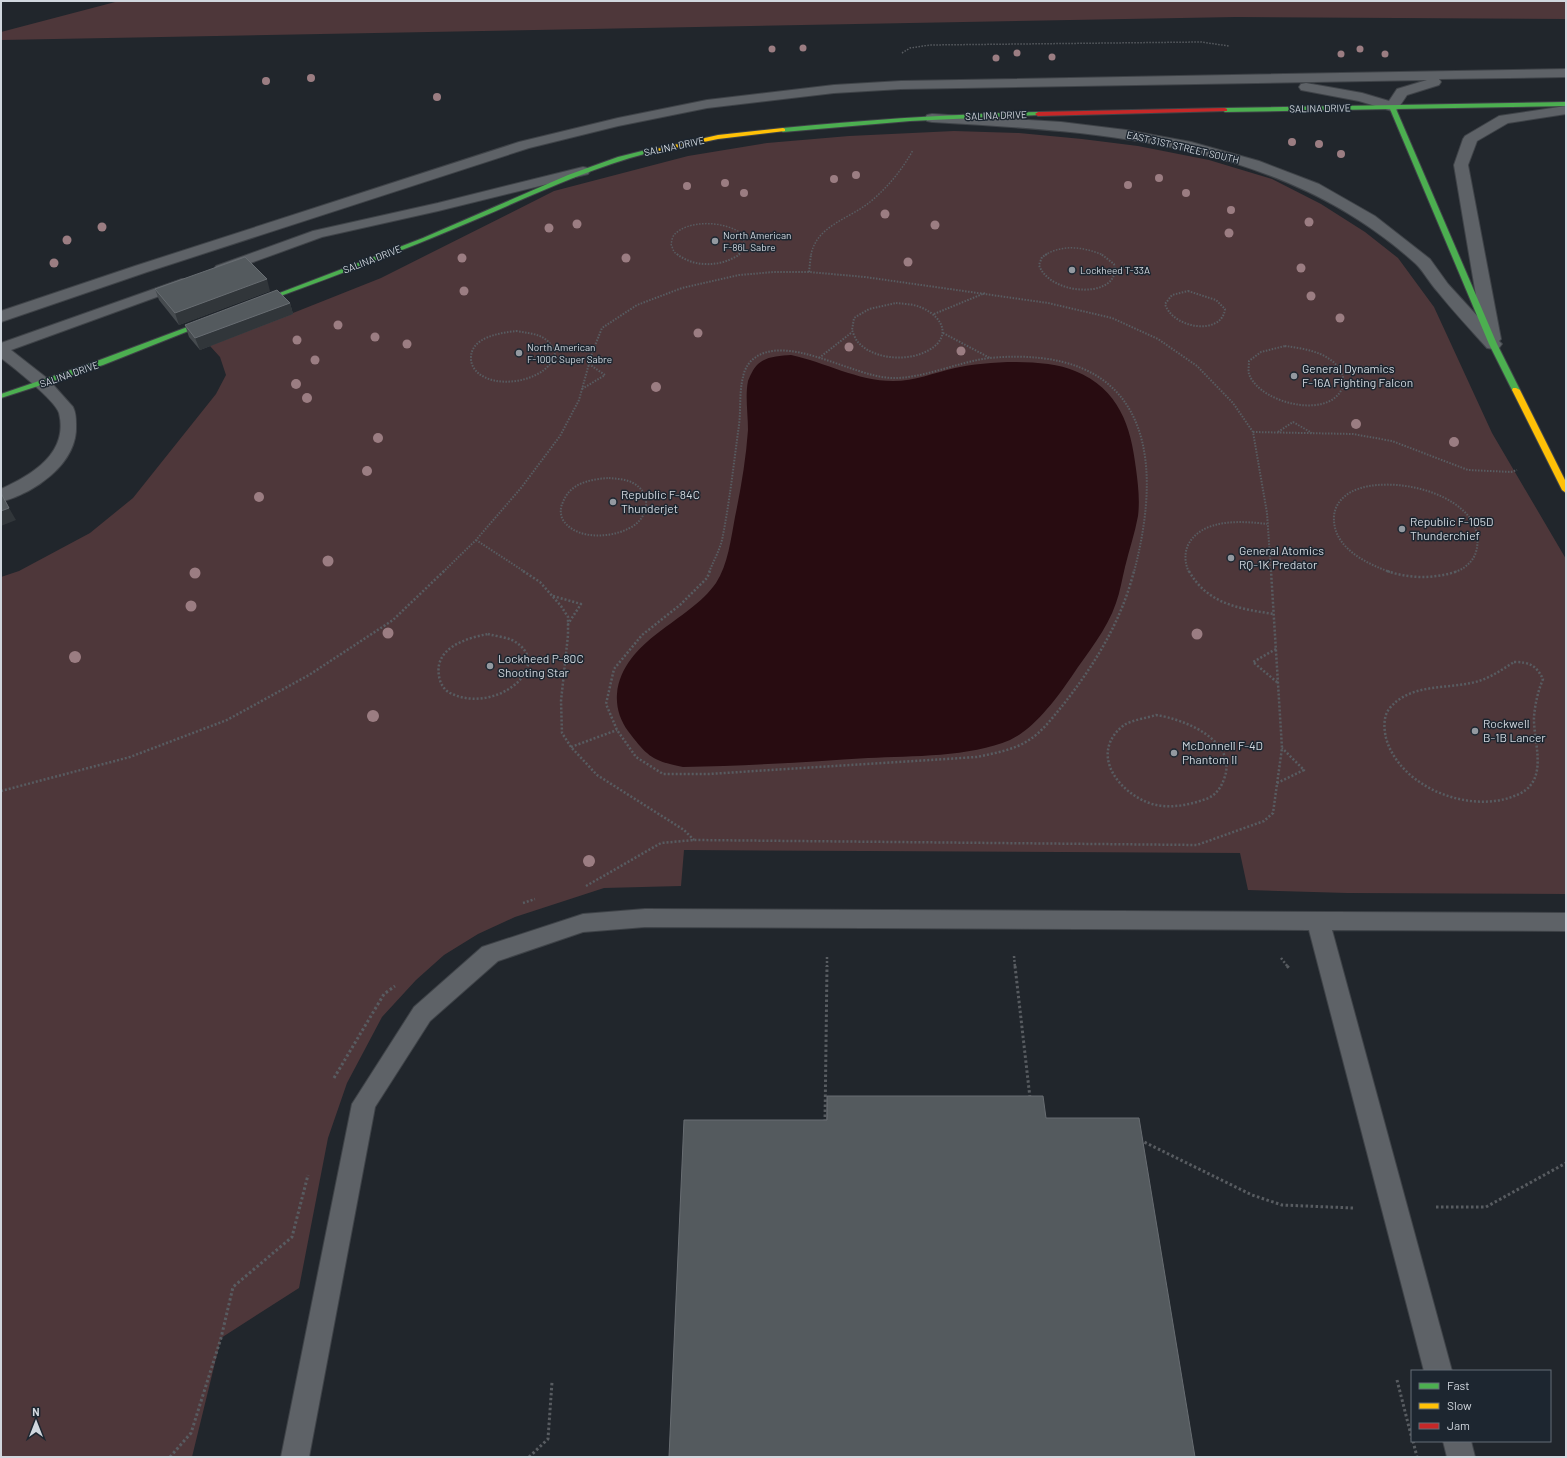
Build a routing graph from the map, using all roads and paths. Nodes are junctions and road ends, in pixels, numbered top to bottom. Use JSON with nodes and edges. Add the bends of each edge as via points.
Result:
{"nodes":[{"id":1,"x":1566,"y":73,"type":"edge"},
{"id":2,"x":1482,"y":74,"type":"junction"},
{"id":3,"x":1258,"y":79,"type":"junction"},
{"id":4,"x":1566,"y":104,"type":"edge"},
{"id":5,"x":1392,"y":107,"type":"junction"},
{"id":6,"x":1566,"y":110,"type":"edge"},
{"id":7,"x":927,"y":118,"type":"junction"},
{"id":8,"x":583,"y":171,"type":"junction"},
{"id":9,"x":686,"y":261,"type":"joint"},
{"id":10,"x":1060,"y":287,"type":"joint"},
{"id":11,"x":985,"y":293,"type":"junction"},
{"id":12,"x":248,"y":307,"type":"edge"},
{"id":13,"x":934,"y":314,"type":"junction"},
{"id":14,"x":226,"y":315,"type":"edge"},
{"id":15,"x":1,"y":317,"type":"edge"},
{"id":16,"x":1183,"y":323,"type":"joint"},
{"id":17,"x":851,"y":334,"type":"junction"},
{"id":18,"x":943,"y":334,"type":"junction"},
{"id":19,"x":1493,"y":344,"type":"junction"},
{"id":20,"x":1,"y":349,"type":"edge"},
{"id":21,"x":819,"y":358,"type":"junction"},
{"id":22,"x":991,"y":359,"type":"junction"},
{"id":23,"x":589,"y":364,"type":"junction"},
{"id":24,"x":484,"y":378,"type":"joint"},
{"id":25,"x":42,"y":382,"type":"junction"},
{"id":26,"x":582,"y":389,"type":"junction"},
{"id":27,"x":1,"y":396,"type":"edge"},
{"id":28,"x":1274,"y":398,"type":"joint"},
{"id":29,"x":1277,"y":433,"type":"junction"},
{"id":30,"x":1313,"y":434,"type":"junction"},
{"id":31,"x":1552,"y":461,"type":"junction"},
{"id":32,"x":1564,"y":481,"type":"edge"},
{"id":33,"x":1,"y":496,"type":"edge"},
{"id":34,"x":1267,"y":524,"type":"dead end"},
{"id":35,"x":572,"y":527,"type":"joint"},
{"id":36,"x":476,"y":540,"type":"junction"},
{"id":37,"x":1378,"y":568,"type":"joint"},
{"id":38,"x":552,"y":596,"type":"junction"},
{"id":39,"x":1274,"y":614,"type":"dead end"},
{"id":40,"x":568,"y":625,"type":"junction"},
{"id":41,"x":1276,"y":649,"type":"dead end"},
{"id":42,"x":1279,"y":683,"type":"dead end"},
{"id":43,"x":449,"y":693,"type":"joint"},
{"id":44,"x":617,"y":730,"type":"junction"},
{"id":45,"x":571,"y":747,"type":"junction"},
{"id":46,"x":1282,"y":748,"type":"dead end"},
{"id":47,"x":1277,"y":784,"type":"dead end"},
{"id":48,"x":1,"y":791,"type":"edge"},
{"id":49,"x":1138,"y":798,"type":"joint"},
{"id":50,"x":1508,"y":798,"type":"joint"},
{"id":51,"x":694,"y":840,"type":"dead end"},
{"id":52,"x":1318,"y":921,"type":"junction"},
{"id":53,"x":1566,"y":922,"type":"edge"},
{"id":54,"x":827,"y":952,"type":"dead end"},
{"id":55,"x":1014,"y":953,"type":"dead end"},
{"id":56,"x":1279,"y":956,"type":"dead end"},
{"id":57,"x":1291,"y":970,"type":"dead end"},
{"id":58,"x":1030,"y":1100,"type":"edge"},
{"id":59,"x":825,"y":1123,"type":"edge"},
{"id":60,"x":1136,"y":1138,"type":"edge"},
{"id":61,"x":1566,"y":1163,"type":"edge"},
{"id":62,"x":1352,"y":1200,"type":"dead end"},
{"id":63,"x":1354,"y":1208,"type":"junction"},
{"id":64,"x":1394,"y":1208,"type":"junction"},
{"id":65,"x":1356,"y":1215,"type":"dead end"},
{"id":66,"x":1438,"y":1370,"type":"edge"},
{"id":67,"x":1396,"y":1377,"type":"dead end"},
{"id":68,"x":552,"y":1382,"type":"dead end"},
{"id":69,"x":1411,"y":1436,"type":"edge"},
{"id":70,"x":1413,"y":1442,"type":"edge"},
{"id":71,"x":1457,"y":1442,"type":"edge"},
{"id":72,"x":295,"y":1457,"type":"edge"},
{"id":73,"x":529,"y":1457,"type":"edge"},
{"id":74,"x":1417,"y":1457,"type":"edge"},
{"id":75,"x":1461,"y":1457,"type":"edge"}],
"edges":[{"from":1,"to":2,"type":"street","name":"SALINA DRIVE"},
{"from":2,"to":3,"type":"street","name":"SALINA DRIVE"},
{"from":2,"to":5,"type":"street","via":[[1425,83],[1402,92]]},
{"from":3,"to":5,"type":"street","name":"SALINA DRIVE","via":[[1362,97]]},
{"from":3,"to":15,"type":"street","name":"SALINA DRIVE","via":[[901,85],[707,104],[524,145]]},
{"from":4,"to":5,"type":"street","name":"SALINA DRIVE"},
{"from":5,"to":7,"type":"street","name":"SALINA DRIVE"},
{"from":5,"to":19,"type":"street","name":"EAST 31ST STREET SOUTH"},
{"from":6,"to":19,"type":"street","via":[[1504,119],[1470,139],[1461,165]]},
{"from":7,"to":8,"type":"street","name":"SALINA DRIVE","via":[[858,122],[718,137],[619,158]]},
{"from":7,"to":19,"type":"street","name":"EAST 31ST STREET SOUTH","via":[[1030,124],[1125,134],[1207,150],[1299,181],[1346,205],[1381,227],[1421,260]]},
{"from":8,"to":12,"type":"street","name":"SALINA DRIVE","via":[[448,230]]},
{"from":8,"to":20,"type":"lane","via":[[318,234]]},
{"from":9,"to":9,"type":"path","via":[[677,257],[670,245],[671,238],[685,227],[695,224],[719,224],[739,232],[744,238],[745,246],[741,253],[722,263],[709,265]]},
{"from":10,"to":10,"type":"path","via":[[1043,276],[1039,270],[1039,263],[1043,257],[1059,248],[1096,251],[1106,256],[1116,271],[1108,284],[1098,288],[1084,290]]},
{"from":11,"to":13,"type":"path"},
{"from":11,"to":23,"type":"path","via":[[809,272],[739,275],[682,288],[637,305],[602,328]]},
{"from":11,"to":29,"type":"path","via":[[1048,303],[1112,318],[1158,339],[1197,366],[1233,403],[1253,432]]},
{"from":13,"to":17,"type":"path","via":[[910,304],[881,304],[867,308],[857,315],[852,324]]},
{"from":13,"to":18,"type":"path","via":[[941,322]]},
{"from":14,"to":25,"type":"street","name":"SALINA DRIVE"},
{"from":16,"to":16,"type":"path","via":[[1165,309],[1167,299],[1179,292],[1208,294],[1222,304],[1225,310],[1224,316],[1212,324],[1197,326]]},
{"from":17,"to":18,"type":"path","via":[[868,350],[898,357],[926,352],[936,346]]},
{"from":17,"to":21,"type":"path"},
{"from":18,"to":22,"type":"path"},
{"from":19,"to":31,"type":"street","name":"EAST 31ST STREET SOUTH"},
{"from":20,"to":25,"type":"lane"},
{"from":21,"to":22,"type":"path","via":[[893,378],[922,374],[958,363]]},
{"from":21,"to":44,"type":"path","via":[[804,352],[788,350],[767,352],[752,360],[745,369],[723,537],[707,578],[680,605],[642,635],[614,669],[606,704]]},
{"from":22,"to":44,"type":"path","via":[[1022,357],[1058,360],[1099,376],[1130,407],[1144,446],[1148,490],[1142,531],[1131,583],[1114,630],[1056,712],[1034,736],[1010,749],[977,758],[663,774],[636,758]]},
{"from":23,"to":26,"type":"path"},
{"from":23,"to":26,"type":"path","via":[[606,375]]},
{"from":24,"to":24,"type":"path","via":[[475,372],[470,357],[477,345],[491,336],[516,331],[530,332],[547,339],[556,351],[555,360],[538,376],[509,382]]},
{"from":25,"to":27,"type":"street","name":"SALINA DRIVE"},
{"from":25,"to":33,"type":"lane","via":[[67,411],[67,440],[59,457],[29,484]]},
{"from":26,"to":36,"type":"path","via":[[560,436],[521,488]]},
{"from":28,"to":28,"type":"path","via":[[1250,381],[1247,370],[1249,361],[1257,353],[1269,348],[1285,346],[1315,352],[1333,362],[1344,375],[1345,384],[1342,392],[1334,399],[1322,403],[1308,405]]},
{"from":29,"to":30,"type":"path"},
{"from":29,"to":30,"type":"path","via":[[1293,422]]},
{"from":30,"to":31,"type":"path","via":[[1353,434],[1392,441],[1468,470],[1511,472]]},
{"from":31,"to":32,"type":"street","name":"EAST 31ST STREET SOUTH"},
{"from":34,"to":39,"type":"path","via":[[1228,522],[1211,526],[1197,534],[1188,545],[1184,558],[1188,572],[1197,586],[1212,597],[1230,606]]},
{"from":35,"to":35,"type":"path","via":[[563,520],[560,510],[563,499],[570,490],[581,484],[594,479],[622,479],[641,490],[646,498],[644,516],[625,530],[599,535],[584,533]]},
{"from":36,"to":38,"type":"path","via":[[540,582]]},
{"from":36,"to":48,"type":"path","via":[[392,620],[308,675],[227,720],[130,758]]},
{"from":37,"to":37,"type":"path","via":[[1343,543],[1335,528],[1334,513],[1339,500],[1352,490],[1369,484],[1413,485],[1437,494],[1463,511],[1472,522],[1479,538],[1477,554],[1466,567],[1447,575],[1416,577]]},
{"from":38,"to":40,"type":"path","via":[[568,617]]},
{"from":38,"to":40,"type":"path","via":[[581,604]]},
{"from":40,"to":45,"type":"path","via":[[561,701],[562,733]]},
{"from":41,"to":42,"type":"path","via":[[1253,662]]},
{"from":43,"to":43,"type":"path","via":[[437,673],[439,661],[447,650],[459,642],[473,636],[502,636],[514,640],[527,657],[528,667],[524,677],[505,694],[477,701]]},
{"from":44,"to":45,"type":"path"},
{"from":45,"to":51,"type":"path","via":[[597,775],[684,830]]},
{"from":46,"to":47,"type":"path","via":[[1304,770]]},
{"from":49,"to":49,"type":"path","via":[[1123,788],[1112,774],[1106,760],[1107,746],[1113,733],[1124,724],[1156,715],[1177,718],[1196,726],[1212,738],[1222,752],[1226,768],[1223,784],[1212,796],[1196,804],[1176,808],[1156,805]]},
{"from":50,"to":50,"type":"path","via":[[1486,802],[1461,800],[1436,791],[1414,778],[1397,761],[1387,743],[1384,726],[1389,710],[1402,696],[1423,689],[1482,680],[1514,662],[1528,662],[1538,667],[1543,679],[1538,690],[1534,717],[1534,737],[1539,756],[1537,776],[1526,790]]},
{"from":52,"to":53,"type":"lane"},
{"from":52,"to":64,"type":"lane"},
{"from":52,"to":72,"type":"lane","via":[[645,918],[583,924],[490,954],[422,1014],[364,1104]]},
{"from":54,"to":59,"type":"path"},
{"from":55,"to":58,"type":"path"},
{"from":56,"to":57,"type":"path"},
{"from":60,"to":63,"type":"path","via":[[1252,1195],[1282,1205]]},
{"from":61,"to":64,"type":"path","via":[[1486,1207]]},
{"from":62,"to":63,"type":"path"},
{"from":63,"to":64,"type":"path"},
{"from":63,"to":65,"type":"path"},
{"from":64,"to":66,"type":"lane"},
{"from":67,"to":69,"type":"path"},
{"from":68,"to":73,"type":"path","via":[[548,1439]]},
{"from":70,"to":74,"type":"path"},
{"from":71,"to":75,"type":"lane"}]}
